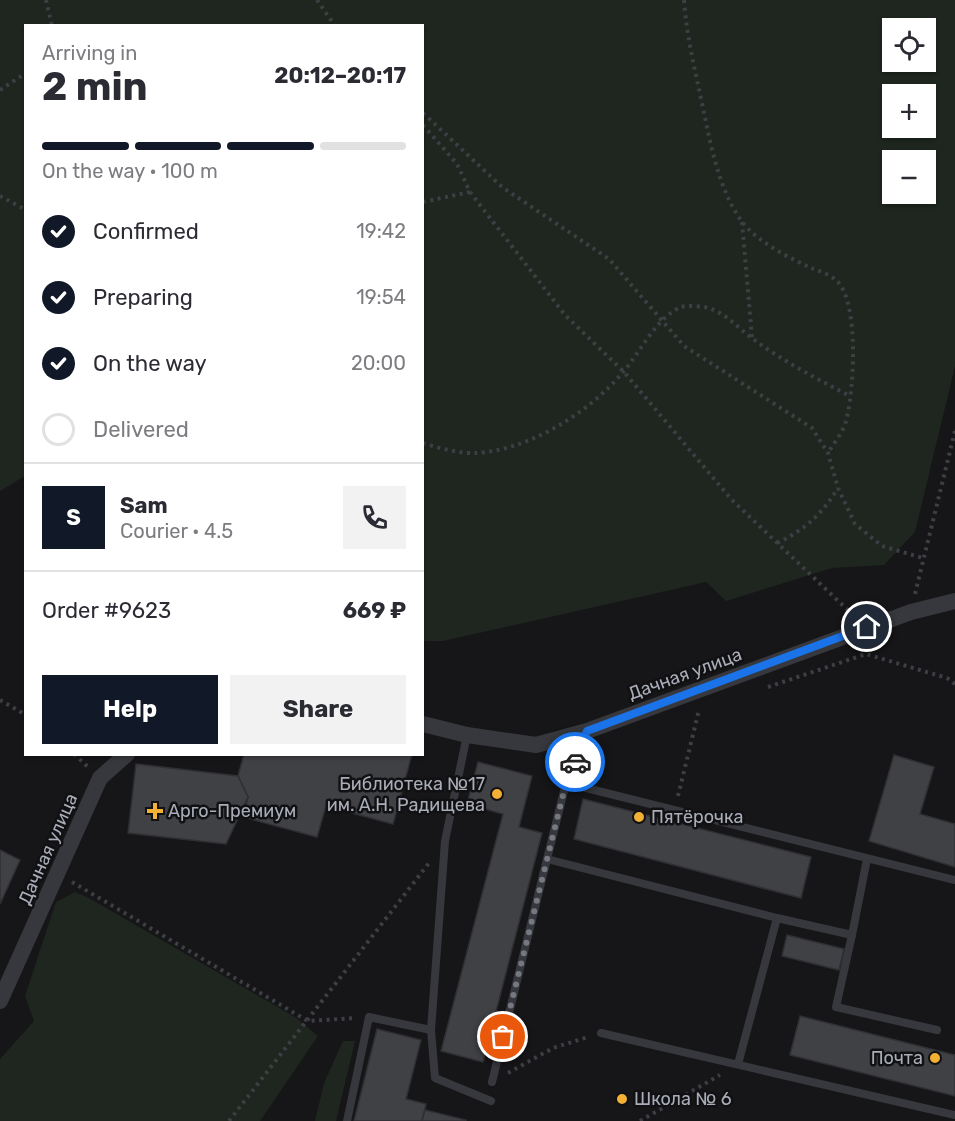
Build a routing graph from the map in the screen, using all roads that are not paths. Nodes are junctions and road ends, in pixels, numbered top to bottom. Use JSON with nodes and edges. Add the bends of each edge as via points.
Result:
{"nodes":[{"id":1,"x":955,"y":601,"type":"edge"},
{"id":2,"x":424,"y":724,"type":"edge"},
{"id":3,"x":587,"y":731,"type":"junction"},
{"id":4,"x":467,"y":735,"type":"junction"},
{"id":5,"x":125,"y":756,"type":"edge"},
{"id":6,"x":566,"y":783,"type":"junction"},
{"id":7,"x":867,"y":859,"type":"junction"},
{"id":8,"x":548,"y":860,"type":"junction"},
{"id":9,"x":955,"y":880,"type":"edge"},
{"id":10,"x":777,"y":918,"type":"junction"},
{"id":11,"x":852,"y":935,"type":"junction"},
{"id":12,"x":0,"y":1001,"type":"edge"},
{"id":13,"x":430,"y":1030,"type":"junction"},
{"id":14,"x":937,"y":1030,"type":"dead end"},
{"id":15,"x":601,"y":1033,"type":"road end"},
{"id":16,"x":738,"y":1064,"type":"junction"},
{"id":17,"x":492,"y":1082,"type":"road end"},
{"id":18,"x":491,"y":1101,"type":"dead end"},
{"id":19,"x":955,"y":1115,"type":"edge"},
{"id":20,"x":347,"y":1121,"type":"edge"}],
"edges":[{"from":1,"to":3,"type":"street","name":"Дачная улица","via":[[867,627]]},
{"from":2,"to":4,"type":"street","name":"Дачная улица"},
{"from":3,"to":4,"type":"street","name":"Дачная улица","via":[[536,745]]},
{"from":3,"to":6,"type":"lane"},
{"from":4,"to":13,"type":"lane","via":[[445,842]]},
{"from":5,"to":12,"type":"street","name":"Дачная улица","via":[[100,778]]},
{"from":6,"to":7,"type":"lane"},
{"from":6,"to":8,"type":"lane"},
{"from":7,"to":9,"type":"lane"},
{"from":7,"to":11,"type":"lane"},
{"from":8,"to":10,"type":"lane"},
{"from":8,"to":17,"type":"lane"},
{"from":10,"to":11,"type":"lane"},
{"from":10,"to":16,"type":"lane"},
{"from":11,"to":14,"type":"lane","via":[[836,1007]]},
{"from":13,"to":18,"type":"lane","via":[[435,1078]]},
{"from":13,"to":20,"type":"lane","via":[[369,1017]]},
{"from":15,"to":16,"type":"lane"},
{"from":16,"to":19,"type":"lane"}]}
